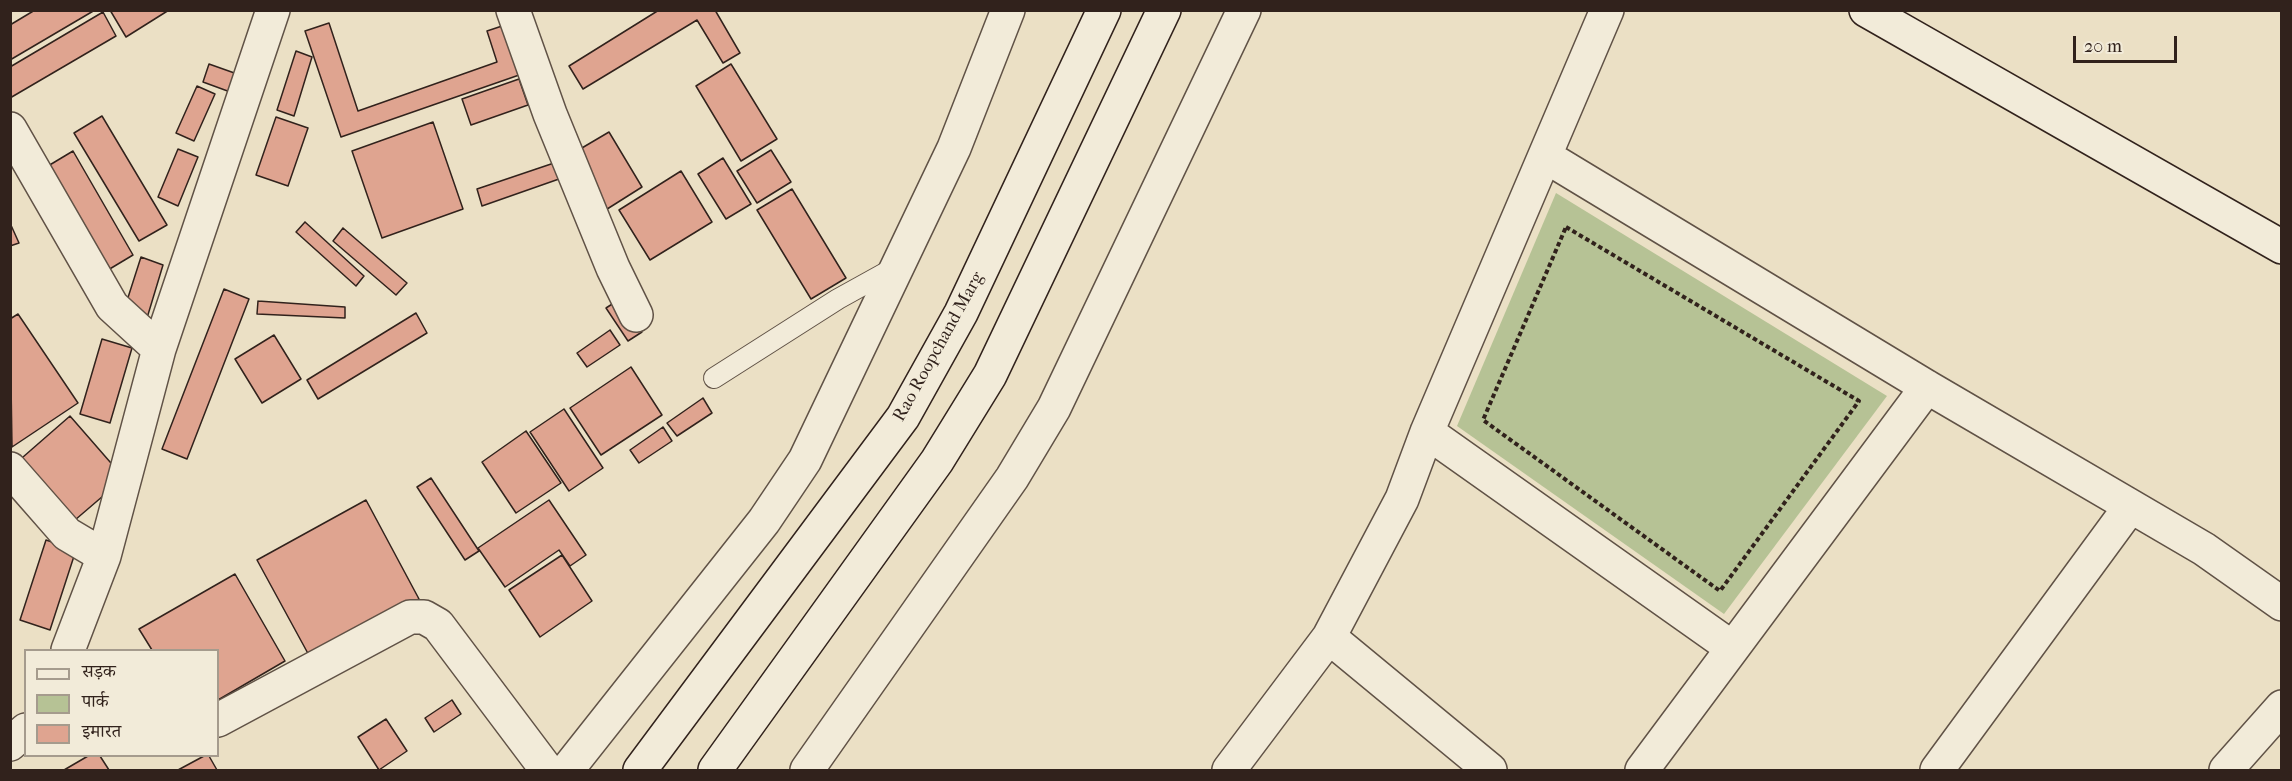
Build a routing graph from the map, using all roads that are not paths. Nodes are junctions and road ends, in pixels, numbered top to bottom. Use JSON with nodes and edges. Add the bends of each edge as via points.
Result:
{"nodes":[{"id":1,"x":273,"y":10,"type":"edge"},
{"id":2,"x":513,"y":10,"type":"edge"},
{"id":3,"x":1104,"y":10,"type":"edge"},
{"id":4,"x":1164,"y":10,"type":"edge"},
{"id":5,"x":1244,"y":10,"type":"edge"},
{"id":6,"x":1607,"y":10,"type":"edge"},
{"id":7,"x":1866,"y":10,"type":"edge"},
{"id":8,"x":1000,"y":13,"type":"edge"},
{"id":9,"x":10,"y":129,"type":"edge"},
{"id":10,"x":1545,"y":156,"type":"junction"},
{"id":11,"x":2282,"y":247,"type":"edge"},
{"id":12,"x":896,"y":267,"type":"junction"},
{"id":13,"x":636,"y":315,"type":"dead end"},
{"id":14,"x":159,"y":350,"type":"junction"},
{"id":15,"x":714,"y":378,"type":"dead end"},
{"id":16,"x":1927,"y":387,"type":"junction"},
{"id":17,"x":1427,"y":432,"type":"junction"},
{"id":18,"x":10,"y":469,"type":"edge"},
{"id":19,"x":2130,"y":507,"type":"junction"},
{"id":20,"x":104,"y":556,"type":"junction"},
{"id":21,"x":2282,"y":603,"type":"edge"},
{"id":22,"x":1329,"y":637,"type":"junction"},
{"id":23,"x":1731,"y":647,"type":"junction"},
{"id":24,"x":69,"y":649,"type":"edge"},
{"id":25,"x":2282,"y":707,"type":"edge"},
{"id":26,"x":219,"y":719,"type":"edge"},
{"id":27,"x":24,"y":732,"type":"edge"},
{"id":28,"x":10,"y":744,"type":"edge"},
{"id":29,"x":547,"y":771,"type":"edge"},
{"id":30,"x":567,"y":771,"type":"edge"},
{"id":31,"x":640,"y":771,"type":"edge"},
{"id":32,"x":715,"y":771,"type":"edge"},
{"id":33,"x":807,"y":771,"type":"edge"},
{"id":34,"x":1229,"y":771,"type":"edge"},
{"id":35,"x":1490,"y":771,"type":"edge"},
{"id":36,"x":1642,"y":771,"type":"edge"},
{"id":37,"x":1937,"y":771,"type":"edge"},
{"id":38,"x":2226,"y":771,"type":"edge"}],
"edges":[{"from":1,"to":14,"type":"street"},
{"from":2,"to":13,"type":"street","via":[[613,268]]},
{"from":3,"to":31,"type":"street","name":"Rao Roopchand Marg","via":[[962,313],[903,417]]},
{"from":4,"to":32,"type":"street","via":[[990,375],[937,461]]},
{"from":5,"to":33,"type":"street","via":[[1054,408],[1012,478]]},
{"from":6,"to":10,"type":"street"},
{"from":7,"to":11,"type":"street"},
{"from":8,"to":12,"type":"street","via":[[954,148]]},
{"from":9,"to":14,"type":"street","via":[[112,306]]},
{"from":10,"to":16,"type":"street"},
{"from":10,"to":17,"type":"street"},
{"from":12,"to":15,"type":"lane"},
{"from":12,"to":30,"type":"street","via":[[805,460],[764,521]]},
{"from":14,"to":20,"type":"street"},
{"from":16,"to":19,"type":"street"},
{"from":16,"to":23,"type":"street"},
{"from":17,"to":22,"type":"street","via":[[1402,499]]},
{"from":17,"to":23,"type":"street"},
{"from":18,"to":20,"type":"street","via":[[67,534]]},
{"from":19,"to":21,"type":"street","via":[[2204,549]]},
{"from":19,"to":37,"type":"street"},
{"from":20,"to":24,"type":"street"},
{"from":22,"to":34,"type":"street"},
{"from":22,"to":35,"type":"street"},
{"from":23,"to":36,"type":"street"},
{"from":25,"to":38,"type":"street"},
{"from":26,"to":29,"type":"street","via":[[410,617],[424,617],[438,625]]},
{"from":27,"to":28,"type":"street"}]}
